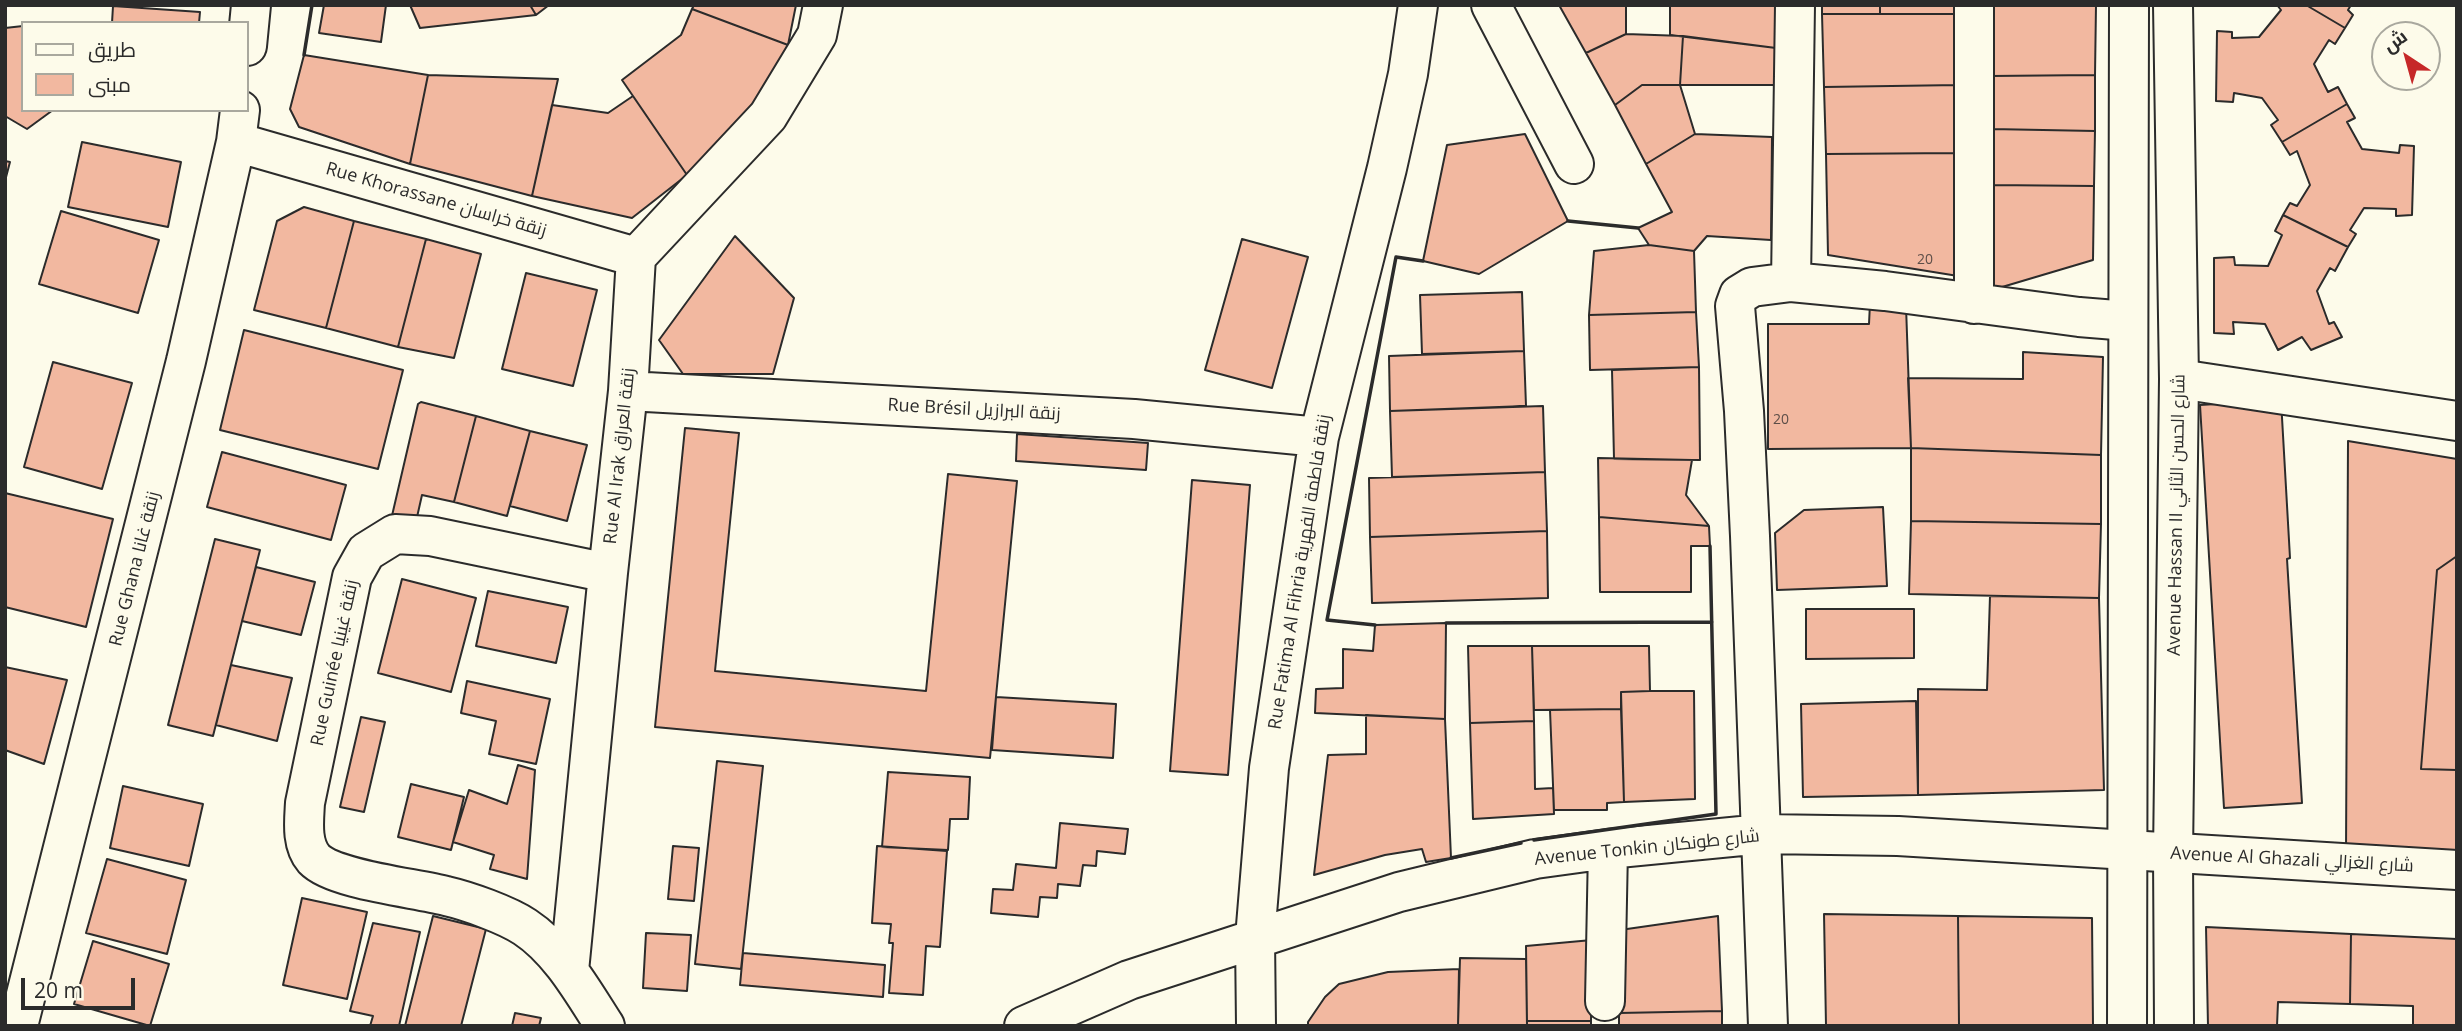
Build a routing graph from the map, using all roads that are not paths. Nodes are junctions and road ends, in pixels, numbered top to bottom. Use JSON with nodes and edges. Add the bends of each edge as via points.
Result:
{"nodes":[{"id":1,"x":251,"y":5,"type":"edge"},
{"id":2,"x":823,"y":5,"type":"edge"},
{"id":3,"x":1419,"y":5,"type":"edge"},
{"id":4,"x":1491,"y":5,"type":"edge"},
{"id":5,"x":1795,"y":5,"type":"edge"},
{"id":6,"x":1974,"y":5,"type":"edge"},
{"id":7,"x":2129,"y":5,"type":"edge"},
{"id":8,"x":2173,"y":5,"type":"edge"},
{"id":9,"x":248,"y":36,"type":"edge"},
{"id":10,"x":238,"y":126,"type":"edge"},
{"id":11,"x":1574,"y":164,"type":"dead end"},
{"id":12,"x":636,"y":257,"type":"junction"},
{"id":13,"x":1791,"y":282,"type":"junction"},
{"id":14,"x":1974,"y":304,"type":"junction"},
{"id":15,"x":2128,"y":321,"type":"junction"},
{"id":16,"x":2179,"y":379,"type":"junction"},
{"id":17,"x":628,"y":391,"type":"junction"},
{"id":18,"x":2457,"y":421,"type":"edge"},
{"id":19,"x":1319,"y":437,"type":"junction"},
{"id":20,"x":608,"y":573,"type":"junction"},
{"id":21,"x":1762,"y":834,"type":"junction"},
{"id":22,"x":1608,"y":849,"type":"junction"},
{"id":23,"x":2127,"y":850,"type":"junction"},
{"id":24,"x":2173,"y":854,"type":"junction"},
{"id":25,"x":2457,"y":870,"type":"edge"},
{"id":26,"x":1255,"y":939,"type":"junction"},
{"id":27,"x":569,"y":971,"type":"junction"},
{"id":28,"x":5,"y":992,"type":"edge"},
{"id":29,"x":1605,"y":1001,"type":"dead end"},
{"id":30,"x":16,"y":1026,"type":"edge"},
{"id":31,"x":605,"y":1026,"type":"edge"},
{"id":32,"x":1024,"y":1026,"type":"edge"},
{"id":33,"x":1256,"y":1026,"type":"edge"},
{"id":34,"x":1768,"y":1026,"type":"edge"},
{"id":35,"x":2127,"y":1026,"type":"edge"},
{"id":36,"x":2174,"y":1026,"type":"edge"}],
"edges":[{"from":1,"to":9,"type":"street"},
{"from":2,"to":12,"type":"street","via":[[817,35],[768,116]]},
{"from":3,"to":19,"type":"street","name":"Rue Fatima Al Fihria زنقة فاطمة الفهرية","via":[[1387,168]]},
{"from":4,"to":11,"type":"street"},
{"from":5,"to":13,"type":"street"},
{"from":6,"to":14,"type":"street"},
{"from":7,"to":15,"type":"street"},
{"from":8,"to":16,"type":"street","name":"Avenue Hassan II شارع الحسن الثاني"},
{"from":10,"to":12,"type":"street","name":"Rue Khorassane زنقة خراسان"},
{"from":10,"to":30,"type":"street","name":"Rue Ghana زنقة غانا","via":[[177,400]]},
{"from":12,"to":17,"type":"street","name":"Rue Al Irak زنقة العراق"},
{"from":13,"to":14,"type":"street"},
{"from":13,"to":21,"type":"street","via":[[1744,290],[1735,306],[1744,411]]},
{"from":14,"to":15,"type":"street"},
{"from":15,"to":23,"type":"street"},
{"from":16,"to":18,"type":"street"},
{"from":16,"to":24,"type":"street","name":"Avenue Hassan II شارع الحسن الثاني"},
{"from":17,"to":19,"type":"street","name":"Rue Brésil زنقة البرازيل","via":[[1134,419]]},
{"from":17,"to":20,"type":"street","name":"Rue Al Irak زنقة العراق"},
{"from":19,"to":26,"type":"street","name":"Rue Fatima Al Fihria زنقة فاطمة الفهرية","via":[[1269,768]]},
{"from":20,"to":27,"type":"street","name":"Rue Al Irak زنقة العراق"},
{"from":20,"to":27,"type":"street","name":"Rue Guinée زنقة غينيا","via":[[430,536],[395,534],[366,552],[352,577],[305,803],[303,831],[312,857],[324,867],[449,897],[508,918],[537,936]]},
{"from":21,"to":22,"type":"street","name":"Avenue Tonkin شارع طونكان"},
{"from":21,"to":23,"type":"street","name":"Avenue Tonkin شارع طونكان","via":[[1898,836]]},
{"from":21,"to":34,"type":"street"},
{"from":22,"to":26,"type":"street","name":"Avenue Tonkin شارع طونكان","via":[[1535,859],[1399,891]]},
{"from":22,"to":29,"type":"street"},
{"from":23,"to":24,"type":"street","name":"Avenue Al Ghazali شارع الغزالي"},
{"from":23,"to":35,"type":"street"},
{"from":24,"to":25,"type":"street","name":"Avenue Al Ghazali شارع الغزالي"},
{"from":24,"to":36,"type":"street","name":"Avenue Hassan II شارع الحسن الثاني"},
{"from":26,"to":32,"type":"street","name":"Avenue Tonkin شارع طونكان","via":[[1129,980]]},
{"from":26,"to":33,"type":"street","name":"Rue Fatima Al Fihria زنقة فاطمة الفهرية"},
{"from":27,"to":31,"type":"street"},
{"from":28,"to":30,"type":"street"}]}
